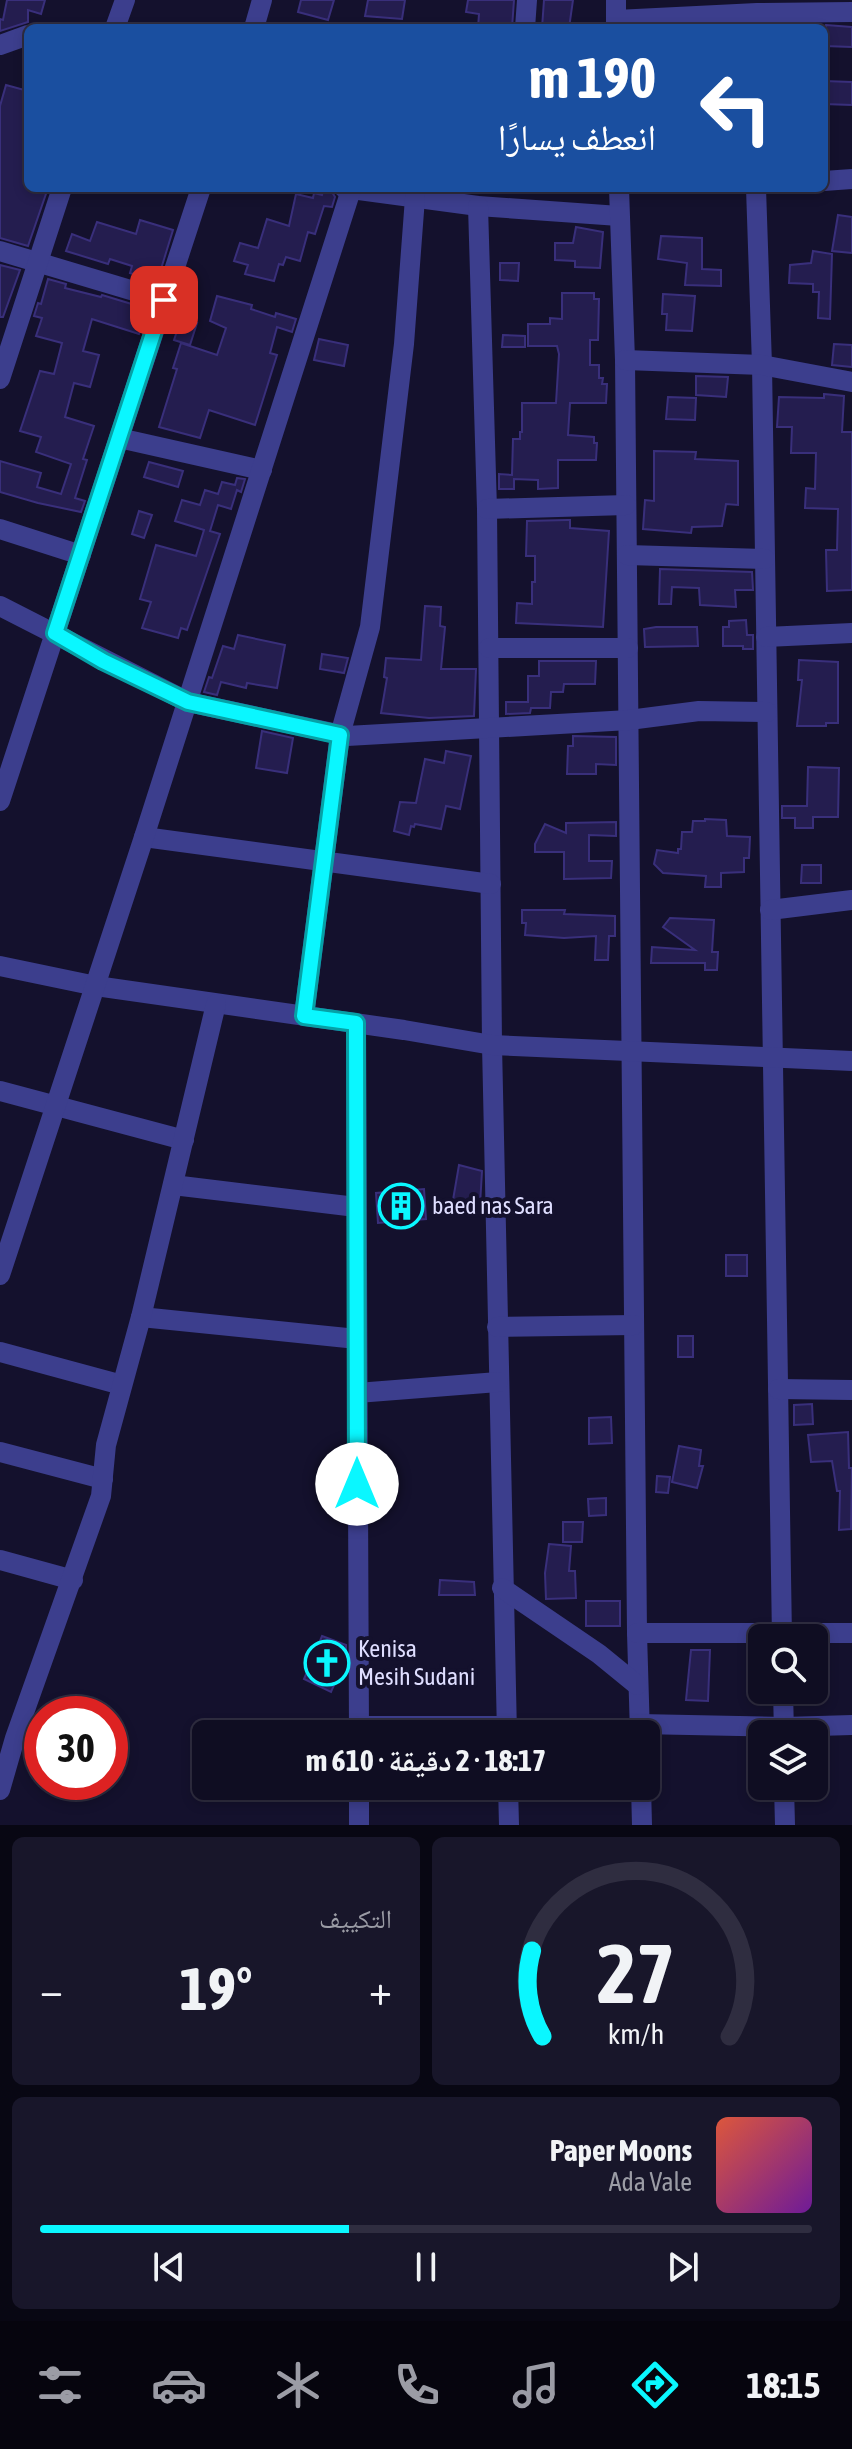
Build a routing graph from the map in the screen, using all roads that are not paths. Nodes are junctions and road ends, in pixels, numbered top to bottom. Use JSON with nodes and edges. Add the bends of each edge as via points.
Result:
{"nodes":[{"id":1,"x":125,"y":0,"type":"edge"},
{"id":2,"x":262,"y":0,"type":"edge"},
{"id":3,"x":527,"y":0,"type":"edge"},
{"id":4,"x":852,"y":12,"type":"edge"},
{"id":5,"x":757,"y":14,"type":"edge"},
{"id":6,"x":616,"y":16,"type":"edge"},
{"id":7,"x":116,"y":24,"type":"edge"},
{"id":8,"x":255,"y":24,"type":"edge"},
{"id":9,"x":525,"y":24,"type":"edge"},
{"id":10,"x":24,"y":36,"type":"edge"},
{"id":11,"x":0,"y":45,"type":"edge"},
{"id":12,"x":852,"y":179,"type":"edge"},
{"id":13,"x":828,"y":181,"type":"edge"},
{"id":14,"x":61,"y":192,"type":"edge"},
{"id":15,"x":200,"y":192,"type":"edge"},
{"id":16,"x":346,"y":192,"type":"edge"},
{"id":17,"x":370,"y":192,"type":"edge"},
{"id":18,"x":619,"y":192,"type":"edge"},
{"id":19,"x":756,"y":192,"type":"edge"},
{"id":20,"x":415,"y":198,"type":"junction"},
{"id":21,"x":478,"y":206,"type":"junction"},
{"id":22,"x":619,"y":216,"type":"junction"},
{"id":23,"x":0,"y":251,"type":"edge"},
{"id":24,"x":38,"y":263,"type":"junction"},
{"id":25,"x":164,"y":300,"type":"junction"},
{"id":26,"x":625,"y":360,"type":"junction"},
{"id":27,"x":762,"y":365,"type":"junction"},
{"id":28,"x":0,"y":379,"type":"edge"},
{"id":29,"x":852,"y":382,"type":"edge"},
{"id":30,"x":119,"y":438,"type":"junction"},
{"id":31,"x":262,"y":470,"type":"junction"},
{"id":32,"x":626,"y":505,"type":"junction"},
{"id":33,"x":487,"y":509,"type":"junction"},
{"id":34,"x":0,"y":529,"type":"edge"},
{"id":35,"x":81,"y":555,"type":"junction"},
{"id":36,"x":627,"y":555,"type":"junction"},
{"id":37,"x":765,"y":559,"type":"junction"},
{"id":38,"x":0,"y":606,"type":"edge"},
{"id":39,"x":55,"y":633,"type":"junction"},
{"id":40,"x":852,"y":633,"type":"edge"},
{"id":41,"x":766,"y":637,"type":"junction"},
{"id":42,"x":489,"y":648,"type":"junction"},
{"id":43,"x":628,"y":648,"type":"junction"},
{"id":44,"x":188,"y":702,"type":"junction"},
{"id":45,"x":767,"y":712,"type":"junction"},
{"id":46,"x":629,"y":720,"type":"junction"},
{"id":47,"x":490,"y":729,"type":"junction"},
{"id":48,"x":340,"y":735,"type":"junction"},
{"id":49,"x":0,"y":801,"type":"edge"},
{"id":50,"x":144,"y":837,"type":"junction"},
{"id":51,"x":324,"y":861,"type":"junction"},
{"id":52,"x":491,"y":884,"type":"junction"},
{"id":53,"x":852,"y":900,"type":"edge"},
{"id":54,"x":770,"y":910,"type":"junction"},
{"id":55,"x":0,"y":966,"type":"edge"},
{"id":56,"x":96,"y":986,"type":"junction"},
{"id":57,"x":216,"y":1004,"type":"junction"},
{"id":58,"x":304,"y":1016,"type":"junction"},
{"id":59,"x":356,"y":1023,"type":"junction"},
{"id":60,"x":492,"y":1045,"type":"junction"},
{"id":61,"x":633,"y":1053,"type":"junction"},
{"id":62,"x":771,"y":1058,"type":"junction"},
{"id":63,"x":852,"y":1061,"type":"edge"},
{"id":64,"x":0,"y":1091,"type":"edge"},
{"id":65,"x":55,"y":1106,"type":"junction"},
{"id":66,"x":184,"y":1140,"type":"junction"},
{"id":67,"x":173,"y":1185,"type":"junction"},
{"id":68,"x":356,"y":1207,"type":"junction"},
{"id":69,"x":0,"y":1275,"type":"edge"},
{"id":70,"x":141,"y":1317,"type":"junction"},
{"id":71,"x":634,"y":1325,"type":"junction"},
{"id":72,"x":497,"y":1327,"type":"junction"},
{"id":73,"x":357,"y":1339,"type":"junction"},
{"id":74,"x":0,"y":1352,"type":"edge"},
{"id":75,"x":498,"y":1382,"type":"junction"},
{"id":76,"x":122,"y":1385,"type":"junction"},
{"id":77,"x":778,"y":1389,"type":"junction"},
{"id":78,"x":852,"y":1390,"type":"edge"},
{"id":79,"x":357,"y":1393,"type":"junction"},
{"id":80,"x":0,"y":1452,"type":"edge"},
{"id":81,"x":103,"y":1479,"type":"junction"},
{"id":82,"x":0,"y":1560,"type":"edge"},
{"id":83,"x":73,"y":1580,"type":"junction"},
{"id":84,"x":502,"y":1588,"type":"junction"},
{"id":85,"x":782,"y":1624,"type":"edge"},
{"id":86,"x":637,"y":1633,"type":"junction"},
{"id":87,"x":852,"y":1633,"type":"edge"},
{"id":88,"x":828,"y":1634,"type":"edge"},
{"id":89,"x":748,"y":1635,"type":"edge"},
{"id":90,"x":637,"y":1685,"type":"junction"},
{"id":91,"x":359,"y":1720,"type":"edge"},
{"id":92,"x":507,"y":1720,"type":"edge"},
{"id":93,"x":639,"y":1720,"type":"edge"},
{"id":94,"x":852,"y":1725,"type":"edge"},
{"id":95,"x":828,"y":1727,"type":"edge"},
{"id":96,"x":660,"y":1729,"type":"edge"},
{"id":97,"x":748,"y":1730,"type":"edge"},
{"id":98,"x":8,"y":1735,"type":"edge"},
{"id":99,"x":0,"y":1790,"type":"edge"},
{"id":100,"x":359,"y":1800,"type":"edge"},
{"id":101,"x":508,"y":1800,"type":"edge"},
{"id":102,"x":641,"y":1800,"type":"edge"},
{"id":103,"x":784,"y":1800,"type":"edge"},
{"id":104,"x":359,"y":1825,"type":"edge"},
{"id":105,"x":509,"y":1825,"type":"edge"},
{"id":106,"x":642,"y":1825,"type":"edge"},
{"id":107,"x":785,"y":1825,"type":"edge"}],
"edges":[{"from":1,"to":7,"type":"street"},
{"from":2,"to":8,"type":"street"},
{"from":3,"to":9,"type":"street"},
{"from":4,"to":5,"type":"street"},
{"from":5,"to":6,"type":"street"},
{"from":10,"to":11,"type":"street"},
{"from":12,"to":13,"type":"street"},
{"from":14,"to":24,"type":"street"},
{"from":15,"to":25,"type":"street"},
{"from":16,"to":31,"type":"street"},
{"from":17,"to":20,"type":"street"},
{"from":18,"to":22,"type":"street"},
{"from":19,"to":27,"type":"street"},
{"from":20,"to":21,"type":"street"},
{"from":20,"to":48,"type":"street","via":[[404,344],[370,627]]},
{"from":21,"to":22,"type":"street"},
{"from":21,"to":33,"type":"street"},
{"from":22,"to":26,"type":"street"},
{"from":23,"to":24,"type":"street"},
{"from":24,"to":25,"type":"street"},
{"from":24,"to":28,"type":"street"},
{"from":25,"to":30,"type":"street"},
{"from":26,"to":27,"type":"street"},
{"from":26,"to":32,"type":"street"},
{"from":27,"to":29,"type":"street"},
{"from":27,"to":37,"type":"street"},
{"from":30,"to":31,"type":"street"},
{"from":30,"to":35,"type":"street"},
{"from":31,"to":44,"type":"street"},
{"from":32,"to":33,"type":"street"},
{"from":32,"to":36,"type":"street"},
{"from":33,"to":42,"type":"street"},
{"from":34,"to":35,"type":"street"},
{"from":35,"to":39,"type":"street"},
{"from":36,"to":37,"type":"street"},
{"from":36,"to":43,"type":"street"},
{"from":37,"to":41,"type":"street"},
{"from":38,"to":39,"type":"street"},
{"from":39,"to":44,"type":"street"},
{"from":39,"to":49,"type":"street"},
{"from":40,"to":41,"type":"street"},
{"from":41,"to":45,"type":"street"},
{"from":42,"to":43,"type":"street"},
{"from":42,"to":47,"type":"street"},
{"from":43,"to":46,"type":"street"},
{"from":44,"to":48,"type":"street"},
{"from":44,"to":50,"type":"street"},
{"from":45,"to":46,"type":"street","via":[[699,711]]},
{"from":45,"to":54,"type":"street"},
{"from":46,"to":47,"type":"street"},
{"from":46,"to":61,"type":"street"},
{"from":47,"to":48,"type":"street"},
{"from":47,"to":52,"type":"street"},
{"from":48,"to":51,"type":"street"},
{"from":50,"to":51,"type":"street"},
{"from":50,"to":56,"type":"street"},
{"from":51,"to":52,"type":"street"},
{"from":51,"to":58,"type":"street"},
{"from":52,"to":60,"type":"street"},
{"from":53,"to":54,"type":"street"},
{"from":54,"to":62,"type":"street"},
{"from":55,"to":56,"type":"street"},
{"from":56,"to":57,"type":"street"},
{"from":56,"to":65,"type":"street"},
{"from":57,"to":58,"type":"street"},
{"from":57,"to":66,"type":"street"},
{"from":58,"to":59,"type":"street"},
{"from":59,"to":60,"type":"street"},
{"from":59,"to":68,"type":"street"},
{"from":60,"to":61,"type":"street"},
{"from":60,"to":72,"type":"street"},
{"from":61,"to":62,"type":"street"},
{"from":61,"to":71,"type":"street"},
{"from":62,"to":63,"type":"street"},
{"from":62,"to":77,"type":"street"},
{"from":64,"to":65,"type":"street"},
{"from":65,"to":66,"type":"street"},
{"from":65,"to":69,"type":"street"},
{"from":66,"to":67,"type":"street"},
{"from":67,"to":68,"type":"street"},
{"from":67,"to":70,"type":"street"},
{"from":68,"to":73,"type":"street"},
{"from":70,"to":73,"type":"street"},
{"from":70,"to":76,"type":"street"},
{"from":71,"to":72,"type":"street"},
{"from":71,"to":86,"type":"street"},
{"from":72,"to":75,"type":"street"},
{"from":73,"to":79,"type":"street"},
{"from":74,"to":76,"type":"street"},
{"from":75,"to":79,"type":"street"},
{"from":75,"to":84,"type":"street"},
{"from":76,"to":81,"type":"street"},
{"from":77,"to":78,"type":"street"},
{"from":77,"to":85,"type":"street"},
{"from":79,"to":91,"type":"street"},
{"from":80,"to":81,"type":"street"},
{"from":81,"to":83,"type":"street"},
{"from":82,"to":83,"type":"street"},
{"from":83,"to":98,"type":"street"},
{"from":84,"to":90,"type":"street"},
{"from":84,"to":92,"type":"street"},
{"from":86,"to":89,"type":"street"},
{"from":86,"to":90,"type":"street"},
{"from":87,"to":88,"type":"street"},
{"from":90,"to":93,"type":"street"},
{"from":94,"to":95,"type":"street"},
{"from":96,"to":97,"type":"street"},
{"from":98,"to":99,"type":"street"},
{"from":100,"to":104,"type":"street"},
{"from":101,"to":105,"type":"street"},
{"from":102,"to":106,"type":"street"},
{"from":103,"to":107,"type":"street"}]}
